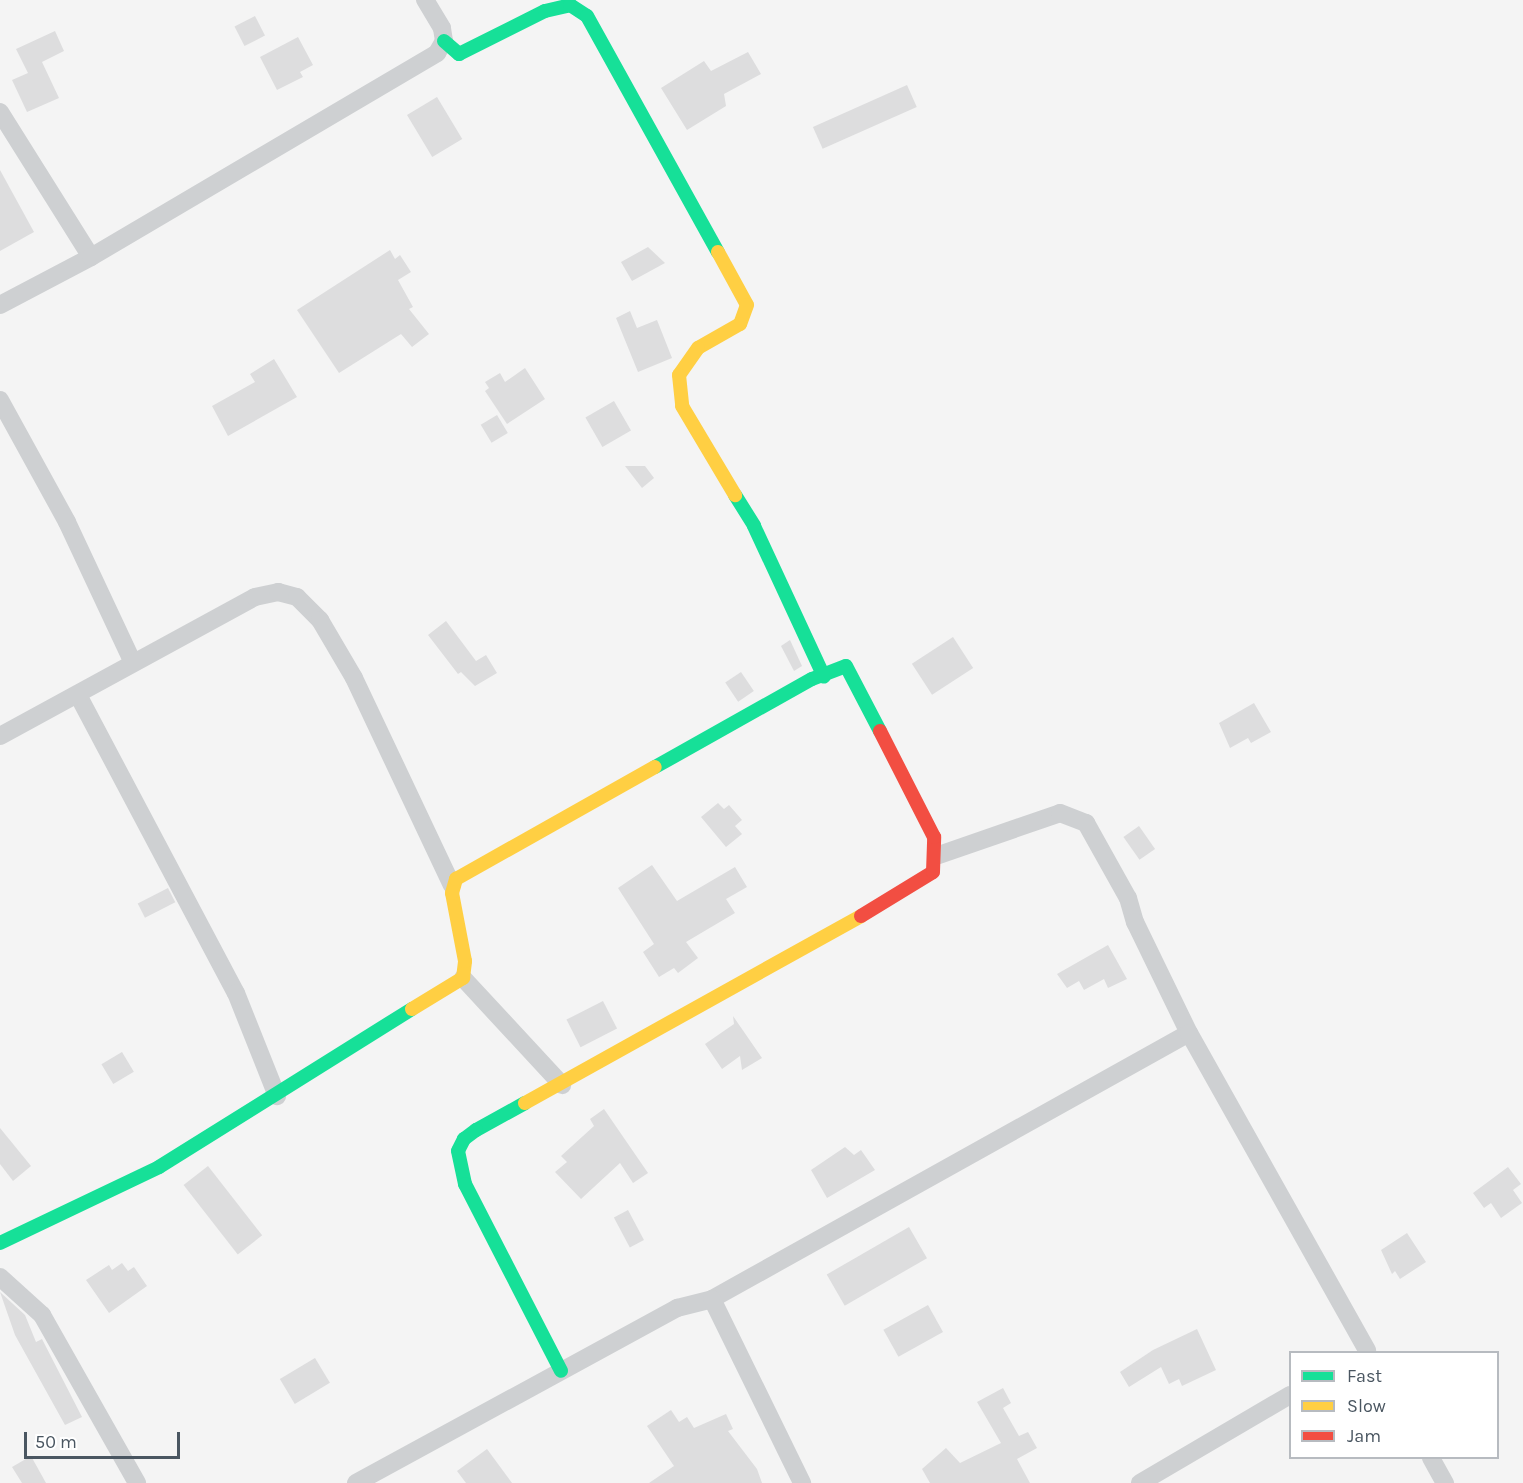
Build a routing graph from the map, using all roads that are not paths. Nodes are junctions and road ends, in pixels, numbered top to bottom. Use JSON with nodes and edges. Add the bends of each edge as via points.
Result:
{"nodes":[{"id":1,"x":425,"y":0,"type":"edge"},
{"id":2,"x":444,"y":41,"type":"junction"},
{"id":3,"x":0,"y":112,"type":"edge"},
{"id":4,"x":90,"y":257,"type":"junction"},
{"id":5,"x":0,"y":305,"type":"edge"},
{"id":6,"x":0,"y":400,"type":"edge"},
{"id":7,"x":132,"y":661,"type":"junction"},
{"id":8,"x":824,"y":677,"type":"junction"},
{"id":9,"x":78,"y":695,"type":"junction"},
{"id":10,"x":0,"y":736,"type":"edge"},
{"id":11,"x":936,"y":856,"type":"junction"},
{"id":12,"x":452,"y":885,"type":"junction"},
{"id":13,"x":463,"y":978,"type":"junction"},
{"id":14,"x":1189,"y":1033,"type":"junction"},
{"id":15,"x":562,"y":1085,"type":"junction"},
{"id":16,"x":278,"y":1096,"type":"junction"},
{"id":17,"x":0,"y":1243,"type":"edge"},
{"id":18,"x":0,"y":1277,"type":"edge"},
{"id":19,"x":712,"y":1299,"type":"junction"},
{"id":20,"x":1365,"y":1351,"type":"edge"},
{"id":21,"x":561,"y":1371,"type":"junction"},
{"id":22,"x":1289,"y":1396,"type":"edge"},
{"id":23,"x":1432,"y":1459,"type":"edge"},
{"id":24,"x":137,"y":1483,"type":"edge"},
{"id":25,"x":356,"y":1483,"type":"edge"},
{"id":26,"x":802,"y":1483,"type":"edge"},
{"id":27,"x":1140,"y":1483,"type":"edge"},
{"id":28,"x":1445,"y":1483,"type":"edge"}],
"edges":[{"from":1,"to":2,"type":"street","via":[[442,28]]},
{"from":2,"to":4,"type":"street","via":[[437,53]]},
{"from":2,"to":8,"type":"street","via":[[459,54],[545,11],[570,5],[587,16],[747,305],[740,324],[698,348],[679,375],[682,406],[754,526]]},
{"from":3,"to":4,"type":"street"},
{"from":4,"to":5,"type":"street"},
{"from":6,"to":7,"type":"street","via":[[67,522]]},
{"from":7,"to":9,"type":"street"},
{"from":7,"to":12,"type":"street","via":[[195,632],[255,597],[278,592],[297,597],[320,620],[354,678]]},
{"from":8,"to":11,"type":"street","via":[[846,666],[926,816]]},
{"from":8,"to":12,"type":"street","via":[[812,679],[456,879]]},
{"from":9,"to":10,"type":"street"},
{"from":9,"to":16,"type":"street","via":[[236,993]]},
{"from":11,"to":14,"type":"street","via":[[1060,813],[1086,823],[1128,898],[1135,922]]},
{"from":11,"to":15,"type":"street","via":[[933,872],[922,882],[733,985]]},
{"from":12,"to":13,"type":"street","via":[[465,961]]},
{"from":13,"to":15,"type":"street"},
{"from":13,"to":16,"type":"street"},
{"from":14,"to":19,"type":"street"},
{"from":14,"to":20,"type":"street"},
{"from":15,"to":21,"type":"street","via":[[476,1130],[464,1139],[458,1151],[465,1184]]},
{"from":16,"to":17,"type":"street","via":[[159,1167]]},
{"from":18,"to":24,"type":"street","via":[[42,1315]]},
{"from":19,"to":21,"type":"street","via":[[677,1308]]},
{"from":19,"to":26,"type":"street"},
{"from":21,"to":25,"type":"street"},
{"from":22,"to":27,"type":"street"},
{"from":23,"to":28,"type":"street"}]}
